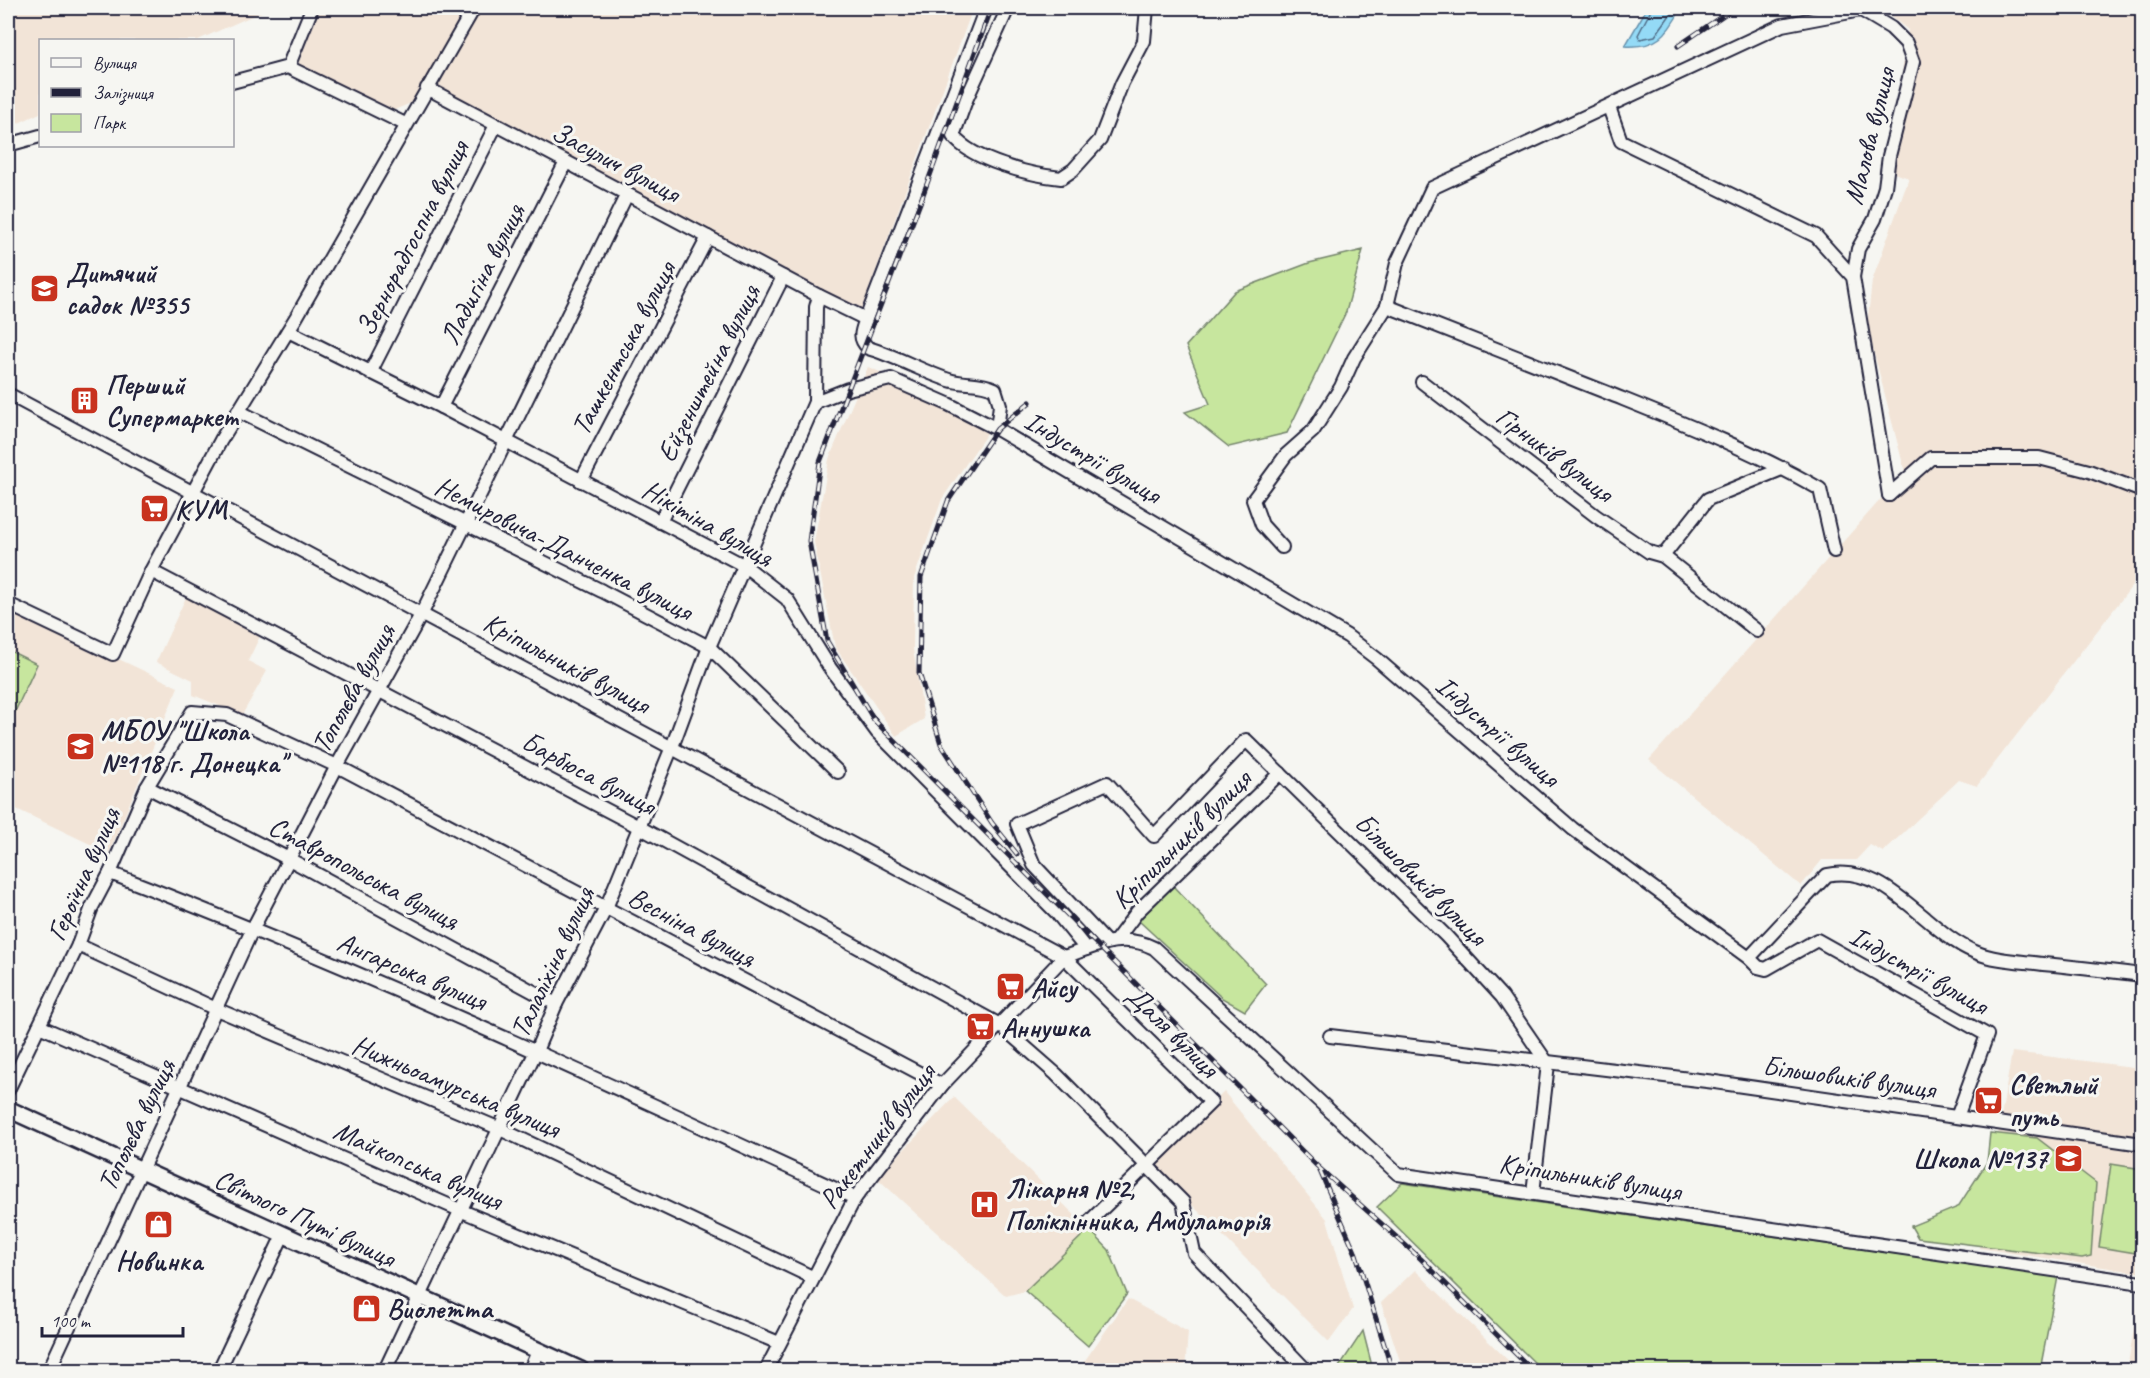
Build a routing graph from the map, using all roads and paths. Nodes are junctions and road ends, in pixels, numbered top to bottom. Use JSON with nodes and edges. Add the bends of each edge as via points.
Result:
{"nodes":[{"id":1,"x":312,"y":8,"type":"edge"},
{"id":2,"x":474,"y":8,"type":"edge"},
{"id":3,"x":986,"y":8,"type":"edge"},
{"id":4,"x":1008,"y":8,"type":"edge"},
{"id":5,"x":1147,"y":8,"type":"edge"},
{"id":6,"x":288,"y":67,"type":"junction"},
{"id":7,"x":234,"y":80,"type":"edge"},
{"id":8,"x":427,"y":88,"type":"junction"},
{"id":9,"x":966,"y":100,"type":"junction"},
{"id":10,"x":950,"y":102,"type":"junction"},
{"id":11,"x":1609,"y":107,"type":"junction"},
{"id":12,"x":405,"y":124,"type":"junction"},
{"id":13,"x":496,"y":125,"type":"junction"},
{"id":14,"x":39,"y":136,"type":"edge"},
{"id":15,"x":8,"y":145,"type":"edge"},
{"id":16,"x":566,"y":162,"type":"junction"},
{"id":17,"x":627,"y":194,"type":"junction"},
{"id":18,"x":708,"y":237,"type":"junction"},
{"id":19,"x":783,"y":277,"type":"junction"},
{"id":20,"x":1853,"y":278,"type":"junction"},
{"id":21,"x":819,"y":296,"type":"junction"},
{"id":22,"x":1387,"y":306,"type":"junction"},
{"id":23,"x":866,"y":319,"type":"junction"},
{"id":24,"x":288,"y":331,"type":"junction"},
{"id":25,"x":370,"y":373,"type":"junction"},
{"id":26,"x":1422,"y":382,"type":"dead end"},
{"id":27,"x":8,"y":394,"type":"edge"},
{"id":28,"x":815,"y":402,"type":"junction"},
{"id":29,"x":441,"y":407,"type":"junction"},
{"id":30,"x":238,"y":411,"type":"junction"},
{"id":31,"x":997,"y":429,"type":"junction"},
{"id":32,"x":506,"y":443,"type":"junction"},
{"id":33,"x":1784,"y":468,"type":"junction"},
{"id":34,"x":581,"y":481,"type":"junction"},
{"id":35,"x":2142,"y":491,"type":"edge"},
{"id":36,"x":192,"y":493,"type":"junction"},
{"id":37,"x":660,"y":522,"type":"junction"},
{"id":38,"x":466,"y":525,"type":"junction"},
{"id":39,"x":1282,"y":547,"type":"dead end"},
{"id":40,"x":1834,"y":551,"type":"dead end"},
{"id":41,"x":1663,"y":556,"type":"junction"},
{"id":42,"x":745,"y":566,"type":"junction"},
{"id":43,"x":151,"y":571,"type":"junction"},
{"id":44,"x":8,"y":604,"type":"edge"},
{"id":45,"x":422,"y":613,"type":"junction"},
{"id":46,"x":1756,"y":632,"type":"dead end"},
{"id":47,"x":709,"y":647,"type":"junction"},
{"id":48,"x":379,"y":690,"type":"junction"},
{"id":49,"x":227,"y":715,"type":"joint"},
{"id":50,"x":1246,"y":740,"type":"joint"},
{"id":51,"x":672,"y":747,"type":"junction"},
{"id":52,"x":337,"y":766,"type":"junction"},
{"id":53,"x":838,"y":772,"type":"dead end"},
{"id":54,"x":1281,"y":773,"type":"junction"},
{"id":55,"x":147,"y":787,"type":"junction"},
{"id":56,"x":639,"y":826,"type":"junction"},
{"id":57,"x":289,"y":859,"type":"junction"},
{"id":58,"x":110,"y":873,"type":"junction"},
{"id":59,"x":606,"y":908,"type":"junction"},
{"id":60,"x":253,"y":928,"type":"junction"},
{"id":61,"x":1111,"y":941,"type":"junction"},
{"id":62,"x":78,"y":945,"type":"junction"},
{"id":63,"x":1086,"y":950,"type":"junction"},
{"id":64,"x":1064,"y":957,"type":"junction"},
{"id":65,"x":1749,"y":958,"type":"junction"},
{"id":66,"x":2142,"y":975,"type":"edge"},
{"id":67,"x":556,"y":1004,"type":"junction"},
{"id":68,"x":216,"y":1010,"type":"junction"},
{"id":69,"x":1000,"y":1025,"type":"junction"},
{"id":70,"x":39,"y":1026,"type":"junction"},
{"id":71,"x":1330,"y":1036,"type":"dead end"},
{"id":72,"x":536,"y":1051,"type":"junction"},
{"id":73,"x":1548,"y":1064,"type":"junction"},
{"id":74,"x":942,"y":1085,"type":"junction"},
{"id":75,"x":182,"y":1086,"type":"junction"},
{"id":76,"x":8,"y":1090,"type":"edge"},
{"id":77,"x":8,"y":1109,"type":"edge"},
{"id":78,"x":1957,"y":1117,"type":"junction"},
{"id":79,"x":498,"y":1128,"type":"junction"},
{"id":80,"x":2142,"y":1144,"type":"edge"},
{"id":81,"x":1147,"y":1165,"type":"junction"},
{"id":82,"x":140,"y":1169,"type":"junction"},
{"id":83,"x":1533,"y":1192,"type":"junction"},
{"id":84,"x":855,"y":1198,"type":"junction"},
{"id":85,"x":462,"y":1211,"type":"junction"},
{"id":86,"x":1089,"y":1222,"type":"dead end"},
{"id":87,"x":283,"y":1235,"type":"junction"},
{"id":88,"x":812,"y":1277,"type":"junction"},
{"id":89,"x":2142,"y":1283,"type":"edge"},
{"id":90,"x":417,"y":1298,"type":"junction"},
{"id":91,"x":779,"y":1343,"type":"junction"},
{"id":92,"x":538,"y":1351,"type":"junction"},
{"id":93,"x":49,"y":1371,"type":"edge"},
{"id":94,"x":219,"y":1371,"type":"edge"},
{"id":95,"x":385,"y":1371,"type":"edge"},
{"id":96,"x":530,"y":1371,"type":"edge"},
{"id":97,"x":581,"y":1371,"type":"edge"},
{"id":98,"x":766,"y":1371,"type":"edge"},
{"id":99,"x":1306,"y":1371,"type":"edge"}],
"edges":[{"from":1,"to":6,"type":"street"},
{"from":2,"to":8,"type":"street"},
{"from":3,"to":10,"type":"street"},
{"from":4,"to":9,"type":"street"},
{"from":5,"to":9,"type":"street","via":[[1144,41],[1122,83],[1100,140],[1061,178],[1014,169],[957,140],[953,136],[955,126]]},
{"from":6,"to":7,"type":"street"},
{"from":6,"to":12,"type":"street"},
{"from":8,"to":12,"type":"street"},
{"from":8,"to":13,"type":"street","name":"Засулич вулиця"},
{"from":9,"to":10,"type":"street"},
{"from":10,"to":23,"type":"street"},
{"from":11,"to":20,"type":"street","name":"Малова вулиця","via":[[1621,141],[1815,236]]},
{"from":11,"to":20,"type":"street","name":"Малова вулиця","via":[[1782,25],[1861,10],[1892,28],[1906,43],[1912,62],[1888,156],[1885,187],[1875,219],[1858,249]]},
{"from":11,"to":22,"type":"street","name":"Малова вулиця","via":[[1432,188],[1396,263]]},
{"from":12,"to":24,"type":"street"},
{"from":13,"to":16,"type":"street","name":"Засулич вулиця"},
{"from":13,"to":25,"type":"street","name":"Зернорадгоспна вулиця"},
{"from":14,"to":15,"type":"street"},
{"from":16,"to":17,"type":"street","name":"Засулич вулиця"},
{"from":16,"to":29,"type":"street","name":"Ладигіна вулиця"},
{"from":17,"to":18,"type":"street","name":"Засулич вулиця"},
{"from":17,"to":32,"type":"street","name":"Тополєва вулиця"},
{"from":18,"to":19,"type":"street","name":"Засулич вулиця"},
{"from":18,"to":34,"type":"street","name":"Ташкентська вулиця"},
{"from":19,"to":21,"type":"street","name":"Засулич вулиця"},
{"from":19,"to":37,"type":"street","name":"Ейзенштейна вулиця"},
{"from":20,"to":35,"type":"street","name":"Малова вулиця","via":[[1889,495],[1931,458],[2039,458]]},
{"from":21,"to":23,"type":"street","name":"Засулич вулиця"},
{"from":21,"to":28,"type":"street"},
{"from":22,"to":33,"type":"street","via":[[1638,405]]},
{"from":22,"to":39,"type":"street","name":"Малова вулиця","via":[[1313,431],[1286,455],[1253,500],[1262,525]]},
{"from":23,"to":31,"type":"street","via":[[860,333],[868,348],[942,378],[995,389],[1000,405]]},
{"from":24,"to":25,"type":"street","name":"Нікітіна вулиця"},
{"from":24,"to":30,"type":"street"},
{"from":25,"to":29,"type":"street","name":"Нікітіна вулиця"},
{"from":26,"to":41,"type":"street","name":"Гірників вулиця","via":[[1596,516],[1649,552]]},
{"from":27,"to":36,"type":"street","name":"Кріпильників вулиця"},
{"from":28,"to":31,"type":"street","name":"Індустрії вулиця","via":[[848,389],[891,380]]},
{"from":28,"to":42,"type":"street","name":"Талаліхіна вулиця"},
{"from":29,"to":32,"type":"street","name":"Нікітіна вулиця"},
{"from":30,"to":36,"type":"street"},
{"from":30,"to":38,"type":"street","name":"Немировича-Данченка вулиця"},
{"from":31,"to":65,"type":"street","name":"Індустрії вулиця","via":[[1347,636],[1573,829]]},
{"from":32,"to":34,"type":"street","name":"Нікітіна вулиця"},
{"from":32,"to":38,"type":"street","name":"Тополєва вулиця"},
{"from":33,"to":40,"type":"street","via":[[1820,489]]},
{"from":33,"to":41,"type":"street","via":[[1708,499]]},
{"from":34,"to":37,"type":"street","name":"Нікітіна вулиця"},
{"from":36,"to":43,"type":"street"},
{"from":36,"to":45,"type":"street","name":"Кріпильників вулиця"},
{"from":37,"to":42,"type":"street","name":"Нікітіна вулиця"},
{"from":38,"to":45,"type":"street","name":"Тополєва вулиця"},
{"from":38,"to":47,"type":"street","name":"Немировича-Данченка вулиця"},
{"from":41,"to":46,"type":"street","name":"Гірників вулиця"},
{"from":42,"to":47,"type":"street","name":"Талаліхіна вулиця"},
{"from":42,"to":63,"type":"street","name":"Нікітіна вулиця","via":[[787,599],[830,668],[877,732],[1056,912]]},
{"from":43,"to":44,"type":"street","via":[[113,654]]},
{"from":43,"to":48,"type":"street","name":"Барбюса вулиця"},
{"from":45,"to":48,"type":"street","name":"Тополєва вулиця"},
{"from":45,"to":51,"type":"street","name":"Кріпильників вулиця"},
{"from":47,"to":51,"type":"street","name":"Талаліхіна вулиця"},
{"from":47,"to":53,"type":"street","name":"Немировича-Данченка вулиця"},
{"from":48,"to":52,"type":"street","name":"Тополєва вулиця"},
{"from":48,"to":56,"type":"street","name":"Барбюса вулиця"},
{"from":49,"to":52,"type":"street","name":"Весніна вулиця"},
{"from":49,"to":55,"type":"street","name":"Героїчна вулиця","via":[[192,712]]},
{"from":50,"to":54,"type":"street","name":"Більшовиків вулиця"},
{"from":50,"to":61,"type":"street","name":"Кріпильників вулиця","via":[[1154,836],[1107,783],[1017,824],[1034,866]]},
{"from":51,"to":56,"type":"street","name":"Талаліхіна вулиця"},
{"from":51,"to":64,"type":"street","name":"Кріпильників вулиця"},
{"from":52,"to":57,"type":"street","name":"Тополєва вулиця"},
{"from":52,"to":59,"type":"street","name":"Весніна вулиця"},
{"from":54,"to":61,"type":"street","name":"Кріпильників вулиця"},
{"from":54,"to":73,"type":"street","name":"Більшовиків вулиця","via":[[1502,997]]},
{"from":55,"to":57,"type":"street","name":"Ставропольська вулиця"},
{"from":55,"to":58,"type":"street","name":"Героїчна вулиця"},
{"from":56,"to":59,"type":"street","name":"Талаліхіна вулиця"},
{"from":56,"to":69,"type":"street","name":"Барбюса вулиця"},
{"from":57,"to":60,"type":"street","name":"Тополєва вулиця"},
{"from":57,"to":67,"type":"street","name":"Ставропольська вулиця"},
{"from":58,"to":60,"type":"street","name":"Ангарська вулиця"},
{"from":58,"to":62,"type":"street","name":"Героїчна вулиця"},
{"from":59,"to":67,"type":"street","name":"Талаліхіна вулиця"},
{"from":59,"to":74,"type":"street","name":"Весніна вулиця"},
{"from":60,"to":68,"type":"street","name":"Тополєва вулиця"},
{"from":60,"to":72,"type":"street","name":"Ангарська вулиця"},
{"from":61,"to":63,"type":"street","name":"Кріпильників вулиця"},
{"from":61,"to":83,"type":"street","name":"Кріпильників вулиця","via":[[1140,941],[1154,948],[1398,1174]]},
{"from":62,"to":68,"type":"street","name":"Нижньоамурська вулиця"},
{"from":62,"to":70,"type":"street","name":"Героїчна вулиця"},
{"from":63,"to":64,"type":"street","name":"Кріпильників вулиця"},
{"from":64,"to":69,"type":"street","name":"Ракетників вулиця"},
{"from":64,"to":81,"type":"street","name":"Даля вулиця","via":[[1211,1102]]},
{"from":65,"to":66,"type":"street","via":[[1827,875],[1851,872],[1872,878],[1959,944],[1977,953]]},
{"from":65,"to":78,"type":"street","name":"Індустрії вулиця","via":[[1766,969],[1817,940],[1987,1035]]},
{"from":67,"to":72,"type":"street","name":"Талаліхіна вулиця"},
{"from":68,"to":75,"type":"street","name":"Тополєва вулиця"},
{"from":68,"to":79,"type":"street","name":"Нижньоамурська вулиця"},
{"from":69,"to":74,"type":"street","name":"Ракетників вулиця"},
{"from":69,"to":81,"type":"street","via":[[1056,1074]]},
{"from":70,"to":75,"type":"street","name":"Майкопська вулиця"},
{"from":70,"to":76,"type":"street","name":"Героїчна вулиця"},
{"from":71,"to":73,"type":"street","name":"Більшовиків вулиця"},
{"from":72,"to":79,"type":"street","name":"Талаліхіна вулиця"},
{"from":72,"to":84,"type":"street","name":"Ангарська вулиця"},
{"from":73,"to":78,"type":"street","name":"Більшовиків вулиця","via":[[1715,1082]]},
{"from":73,"to":83,"type":"street"},
{"from":74,"to":84,"type":"street","name":"Ракетників вулиця"},
{"from":75,"to":82,"type":"street","name":"Тополєва вулиця"},
{"from":75,"to":85,"type":"street","name":"Майкопська вулиця"},
{"from":77,"to":82,"type":"main road","name":"Світлого Путі вулиця"},
{"from":78,"to":80,"type":"street","name":"Більшовиків вулиця"},
{"from":79,"to":85,"type":"street","name":"Талаліхіна вулиця"},
{"from":79,"to":88,"type":"street","name":"Нижньоамурська вулиця"},
{"from":81,"to":86,"type":"street","name":"Даля вулиця"},
{"from":81,"to":99,"type":"street","via":[[1183,1202],[1194,1253]]},
{"from":82,"to":87,"type":"main road","name":"Світлого Путі вулиця"},
{"from":82,"to":93,"type":"street","name":"Тополєва вулиця"},
{"from":83,"to":89,"type":"street","name":"Кріпильників вулиця"},
{"from":84,"to":88,"type":"street","name":"Ракетників вулиця"},
{"from":85,"to":90,"type":"street","name":"Талаліхіна вулиця"},
{"from":85,"to":91,"type":"street","name":"Майкопська вулиця"},
{"from":87,"to":90,"type":"main road","name":"Світлого Путі вулиця"},
{"from":87,"to":94,"type":"street"},
{"from":88,"to":91,"type":"street","name":"Ракетників вулиця"},
{"from":90,"to":92,"type":"main road","name":"Світлого Путі вулиця"},
{"from":90,"to":95,"type":"street","name":"Талаліхіна вулиця"},
{"from":91,"to":98,"type":"street","name":"Ракетників вулиця"},
{"from":92,"to":96,"type":"street"},
{"from":92,"to":97,"type":"main road","name":"Світлого Путі вулиця"}]}
